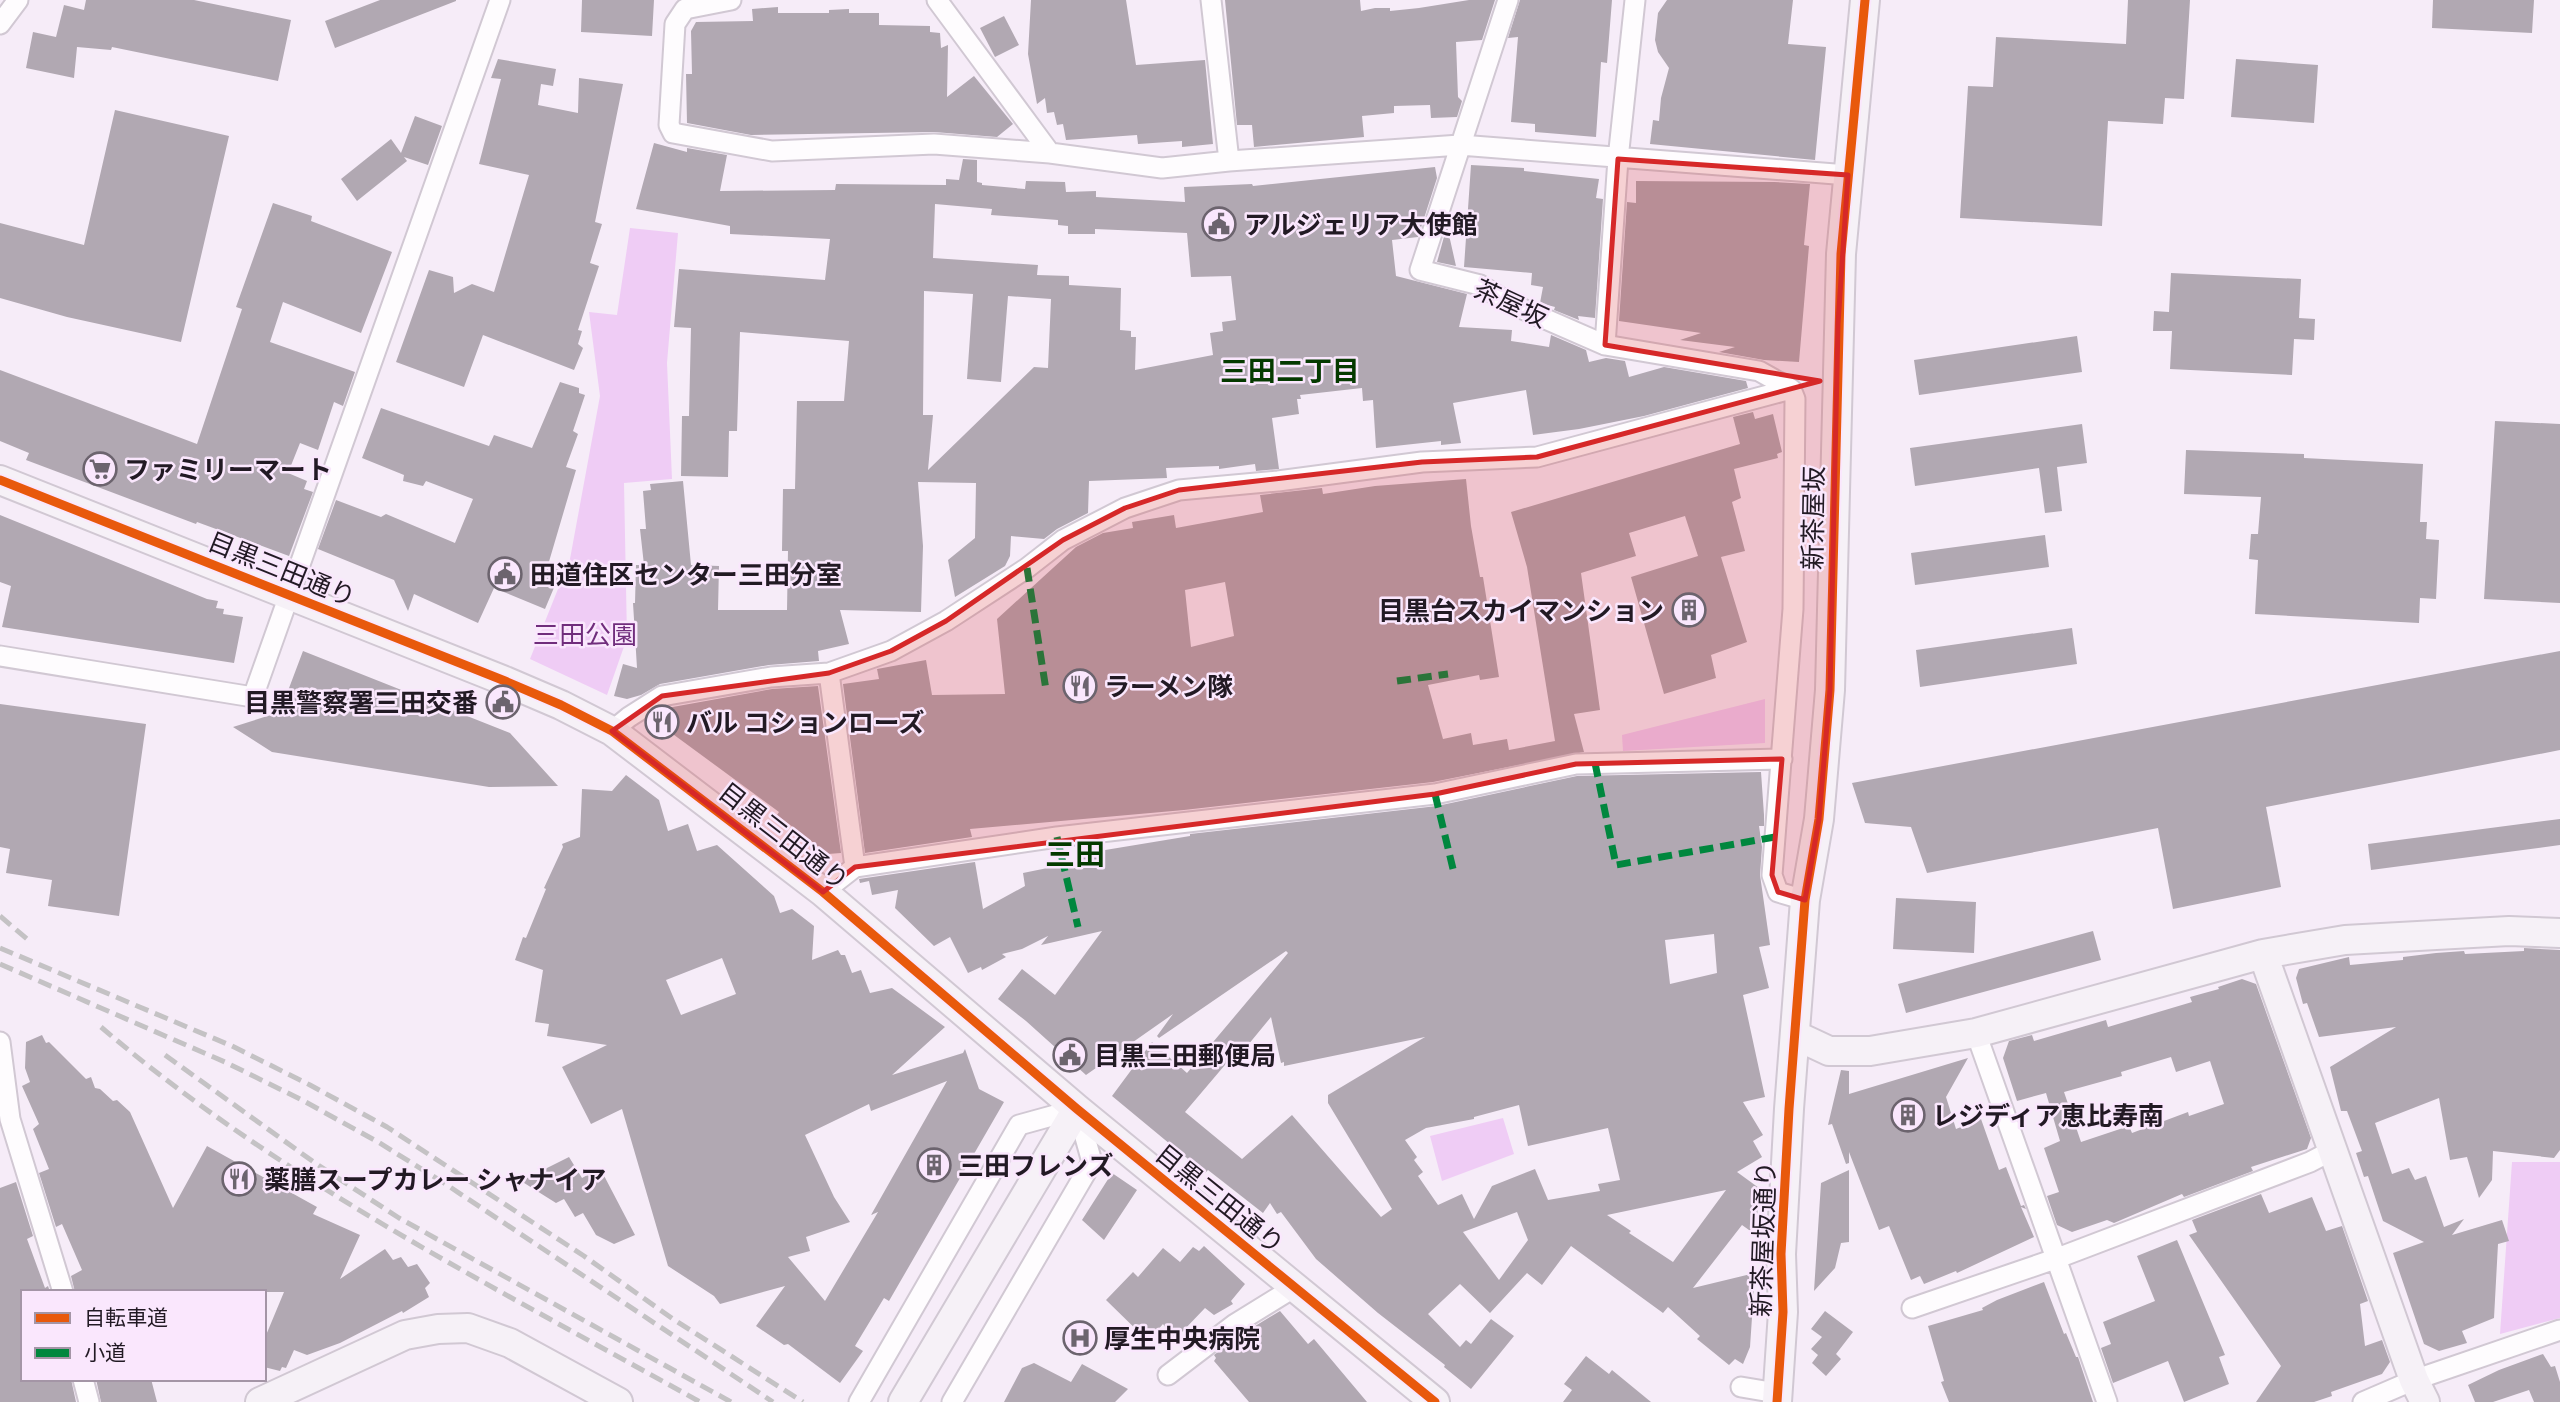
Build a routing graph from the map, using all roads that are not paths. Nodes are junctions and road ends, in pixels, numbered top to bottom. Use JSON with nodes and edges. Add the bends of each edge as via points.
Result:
{"nodes":[{"id":1,"x":18,"y":0,"type":"edge"},
{"id":2,"x":500,"y":0,"type":"edge"},
{"id":3,"x":731,"y":0,"type":"edge"},
{"id":4,"x":937,"y":0,"type":"edge"},
{"id":5,"x":1211,"y":0,"type":"edge"},
{"id":6,"x":1508,"y":0,"type":"edge"},
{"id":7,"x":1635,"y":0,"type":"edge"},
{"id":8,"x":1865,"y":0,"type":"edge"},
{"id":9,"x":0,"y":24,"type":"edge"},
{"id":10,"x":1460,"y":145,"type":"junction"},
{"id":11,"x":1050,"y":153,"type":"junction"},
{"id":12,"x":1618,"y":159,"type":"junction"},
{"id":13,"x":1228,"y":161,"type":"junction"},
{"id":14,"x":1848,"y":175,"type":"junction"},
{"id":15,"x":1605,"y":345,"type":"junction"},
{"id":16,"x":1791,"y":389,"type":"junction"},
{"id":17,"x":0,"y":480,"type":"edge"},
{"id":18,"x":289,"y":595,"type":"junction"},
{"id":19,"x":0,"y":656,"type":"edge"},
{"id":20,"x":829,"y":673,"type":"junction"},
{"id":21,"x":612,"y":731,"type":"junction"},
{"id":22,"x":1782,"y":759,"type":"junction"},
{"id":23,"x":855,"y":867,"type":"junction"},
{"id":24,"x":823,"y":892,"type":"junction"},
{"id":25,"x":1805,"y":900,"type":"junction"},
{"id":26,"x":2560,"y":933,"type":"edge"},
{"id":27,"x":2263,"y":954,"type":"junction"},
{"id":28,"x":1976,"y":1032,"type":"junction"},
{"id":29,"x":1797,"y":1036,"type":"junction"},
{"id":30,"x":0,"y":1042,"type":"edge"},
{"id":31,"x":1077,"y":1109,"type":"junction"},
{"id":32,"x":2333,"y":1150,"type":"junction"},
{"id":33,"x":2055,"y":1259,"type":"junction"},
{"id":34,"x":1294,"y":1287,"type":"junction"},
{"id":35,"x":62,"y":1290,"type":"edge"},
{"id":36,"x":1912,"y":1308,"type":"dead end"},
{"id":37,"x":2560,"y":1330,"type":"edge"},
{"id":38,"x":1168,"y":1375,"type":"dead end"},
{"id":39,"x":84,"y":1381,"type":"edge"},
{"id":40,"x":1741,"y":1387,"type":"dead end"},
{"id":41,"x":2420,"y":1391,"type":"edge"},
{"id":42,"x":1777,"y":1397,"type":"edge"},
{"id":43,"x":89,"y":1402,"type":"edge"},
{"id":44,"x":260,"y":1402,"type":"edge"},
{"id":45,"x":618,"y":1402,"type":"edge"},
{"id":46,"x":859,"y":1402,"type":"edge"},
{"id":47,"x":903,"y":1402,"type":"edge"},
{"id":48,"x":951,"y":1402,"type":"edge"},
{"id":49,"x":1435,"y":1402,"type":"edge"},
{"id":50,"x":2107,"y":1402,"type":"edge"},
{"id":51,"x":2363,"y":1402,"type":"edge"}],
"edges":[{"from":1,"to":9,"type":"street"},
{"from":2,"to":18,"type":"street"},
{"from":3,"to":11,"type":"street","via":[[685,9],[675,24],[669,125],[673,133],[772,151],[934,144]]},
{"from":4,"to":11,"type":"street"},
{"from":5,"to":13,"type":"street"},
{"from":6,"to":10,"type":"street","name":"茶屋坂"},
{"from":7,"to":12,"type":"street"},
{"from":8,"to":14,"type":"street","name":"新茶屋坂"},
{"from":10,"to":12,"type":"street"},
{"from":10,"to":13,"type":"street"},
{"from":10,"to":15,"type":"street","name":"茶屋坂","via":[[1420,270],[1480,285],[1511,304]]},
{"from":11,"to":13,"type":"street","via":[[1162,168]]},
{"from":12,"to":14,"type":"street"},
{"from":12,"to":15,"type":"street"},
{"from":14,"to":25,"type":"street","name":"新茶屋坂","via":[[1838,324],[1830,690],[1819,819]]},
{"from":15,"to":16,"type":"street","name":"茶屋坂","via":[[1759,371]]},
{"from":16,"to":20,"type":"street","via":[[1537,457],[1422,462],[1179,490],[1125,508],[1063,540],[946,621],[891,651]]},
{"from":16,"to":22,"type":"street","via":[[1795,399],[1793,609]]},
{"from":17,"to":18,"type":"street","name":"目黒三田通り"},
{"from":18,"to":19,"type":"street","via":[[253,697]]},
{"from":18,"to":21,"type":"street","name":"目黒三田通り","via":[[505,681]]},
{"from":20,"to":21,"type":"street","via":[[771,677],[662,696]]},
{"from":20,"to":23,"type":"street"},
{"from":21,"to":24,"type":"street","name":"目黒三田通り"},
{"from":22,"to":23,"type":"street","via":[[1576,764],[1435,794],[1057,838]]},
{"from":22,"to":25,"type":"street","via":[[1772,875],[1778,892]]},
{"from":23,"to":24,"type":"street"},
{"from":24,"to":31,"type":"street","name":"目黒三田通り"},
{"from":25,"to":29,"type":"street","name":"新茶屋坂"},
{"from":26,"to":27,"type":"street","via":[[2510,931],[2345,940]]},
{"from":27,"to":28,"type":"street"},
{"from":27,"to":32,"type":"street"},
{"from":28,"to":29,"type":"street","via":[[1870,1051],[1829,1051]]},
{"from":28,"to":33,"type":"street"},
{"from":29,"to":42,"type":"street","name":"新茶屋坂通り","via":[[1789,1109]]},
{"from":30,"to":35,"type":"street","via":[[10,1119]]},
{"from":31,"to":34,"type":"street","name":"目黒三田通り"},
{"from":31,"to":46,"type":"street","via":[[1019,1125]]},
{"from":31,"to":47,"type":"street"},
{"from":31,"to":48,"type":"street","via":[[1092,1162]]},
{"from":32,"to":33,"type":"street","via":[[2310,1163]]},
{"from":32,"to":41,"type":"street"},
{"from":33,"to":36,"type":"street"},
{"from":33,"to":50,"type":"street"},
{"from":34,"to":38,"type":"street"},
{"from":34,"to":49,"type":"street","name":"目黒三田通り"},
{"from":37,"to":41,"type":"street"},
{"from":39,"to":43,"type":"street"},
{"from":40,"to":42,"type":"street"},
{"from":41,"to":51,"type":"street"},
{"from":44,"to":45,"type":"street","via":[[405,1335],[468,1328],[510,1343]]}]}
